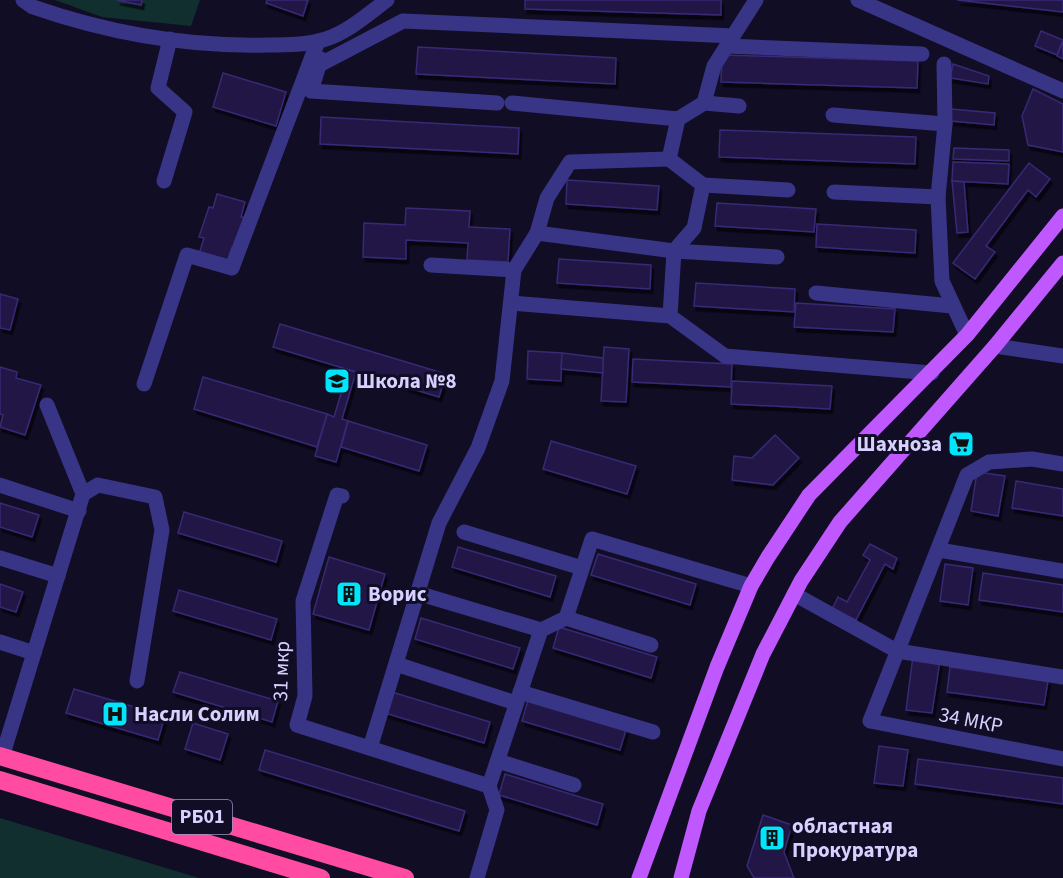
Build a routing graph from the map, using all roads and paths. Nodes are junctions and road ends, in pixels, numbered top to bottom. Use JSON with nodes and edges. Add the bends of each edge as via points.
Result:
{"nodes":[{"id":1,"x":23,"y":0,"type":"edge"},
{"id":2,"x":387,"y":0,"type":"edge"},
{"id":3,"x":756,"y":0,"type":"edge"},
{"id":4,"x":858,"y":0,"type":"edge"},
{"id":5,"x":877,"y":3,"type":"edge"},
{"id":6,"x":170,"y":39,"type":"junction"},
{"id":7,"x":322,"y":40,"type":"junction"},
{"id":8,"x":730,"y":41,"type":"junction"},
{"id":9,"x":922,"y":54,"type":"dead end"},
{"id":10,"x":944,"y":63,"type":"dead end"},
{"id":11,"x":319,"y":65,"type":"junction"},
{"id":12,"x":1063,"y":91,"type":"edge"},
{"id":13,"x":704,"y":103,"type":"junction"},
{"id":14,"x":739,"y":106,"type":"dead end"},
{"id":15,"x":833,"y":115,"type":"dead end"},
{"id":16,"x":678,"y":119,"type":"junction"},
{"id":17,"x":945,"y":124,"type":"junction"},
{"id":18,"x":669,"y":159,"type":"junction"},
{"id":19,"x":164,"y":181,"type":"dead end"},
{"id":20,"x":703,"y":185,"type":"junction"},
{"id":21,"x":788,"y":190,"type":"dead end"},
{"id":22,"x":834,"y":192,"type":"dead end"},
{"id":23,"x":938,"y":197,"type":"junction"},
{"id":24,"x":1063,"y":216,"type":"edge"},
{"id":25,"x":537,"y":233,"type":"junction"},
{"id":26,"x":674,"y":251,"type":"junction"},
{"id":27,"x":777,"y":257,"type":"dead end"},
{"id":28,"x":1063,"y":263,"type":"edge"},
{"id":29,"x":431,"y":265,"type":"dead end"},
{"id":30,"x":514,"y":270,"type":"junction"},
{"id":31,"x":816,"y":293,"type":"dead end"},
{"id":32,"x":511,"y":303,"type":"junction"},
{"id":33,"x":952,"y":306,"type":"junction"},
{"id":34,"x":670,"y":316,"type":"junction"},
{"id":35,"x":967,"y":334,"type":"junction"},
{"id":36,"x":995,"y":346,"type":"junction"},
{"id":37,"x":1063,"y":356,"type":"edge"},
{"id":38,"x":932,"y":373,"type":"junction"},
{"id":39,"x":144,"y":384,"type":"dead end"},
{"id":40,"x":47,"y":405,"type":"dead end"},
{"id":41,"x":1063,"y":464,"type":"edge"},
{"id":42,"x":0,"y":485,"type":"edge"},
{"id":43,"x":83,"y":494,"type":"junction"},
{"id":44,"x":340,"y":496,"type":"dead end"},
{"id":45,"x":79,"y":511,"type":"junction"},
{"id":46,"x":464,"y":532,"type":"dead end"},
{"id":47,"x":939,"y":550,"type":"junction"},
{"id":48,"x":0,"y":558,"type":"edge"},
{"id":49,"x":582,"y":568,"type":"junction"},
{"id":50,"x":1063,"y":571,"type":"edge"},
{"id":51,"x":58,"y":576,"type":"junction"},
{"id":52,"x":751,"y":586,"type":"junction"},
{"id":53,"x":417,"y":593,"type":"junction"},
{"id":54,"x":794,"y":594,"type":"junction"},
{"id":55,"x":566,"y":618,"type":"junction"},
{"id":56,"x":541,"y":630,"type":"junction"},
{"id":57,"x":0,"y":642,"type":"edge"},
{"id":58,"x":651,"y":645,"type":"dead end"},
{"id":59,"x":897,"y":651,"type":"junction"},
{"id":60,"x":34,"y":653,"type":"junction"},
{"id":61,"x":396,"y":664,"type":"junction"},
{"id":62,"x":1063,"y":677,"type":"edge"},
{"id":63,"x":137,"y":681,"type":"dead end"},
{"id":64,"x":518,"y":698,"type":"junction"},
{"id":65,"x":653,"y":732,"type":"dead end"},
{"id":66,"x":370,"y":748,"type":"junction"},
{"id":67,"x":1,"y":756,"type":"edge"},
{"id":68,"x":1063,"y":759,"type":"edge"},
{"id":69,"x":498,"y":761,"type":"junction"},
{"id":70,"x":0,"y":780,"type":"edge"},
{"id":71,"x":574,"y":784,"type":"dead end"},
{"id":72,"x":489,"y":786,"type":"junction"},
{"id":73,"x":321,"y":878,"type":"edge"},
{"id":74,"x":405,"y":878,"type":"edge"},
{"id":75,"x":477,"y":878,"type":"edge"},
{"id":76,"x":639,"y":878,"type":"edge"},
{"id":77,"x":681,"y":878,"type":"edge"}],
"edges":[{"from":1,"to":6,"type":"street","via":[[69,19]]},
{"from":2,"to":7,"type":"street","via":[[345,30]]},
{"from":3,"to":8,"type":"street"},
{"from":4,"to":5,"type":"street"},
{"from":5,"to":12,"type":"street"},
{"from":6,"to":7,"type":"street","via":[[230,46],[301,45]]},
{"from":6,"to":19,"type":"street","via":[[158,88],[184,112]]},
{"from":7,"to":11,"type":"street"},
{"from":7,"to":39,"type":"street","via":[[232,268],[187,255]]},
{"from":8,"to":9,"type":"street"},
{"from":8,"to":11,"type":"street","via":[[404,21]]},
{"from":8,"to":13,"type":"street","via":[[714,66]]},
{"from":10,"to":17,"type":"street"},
{"from":11,"to":16,"type":"street","via":[[311,91]]},
{"from":13,"to":14,"type":"street"},
{"from":13,"to":16,"type":"street"},
{"from":15,"to":17,"type":"street"},
{"from":16,"to":18,"type":"street"},
{"from":17,"to":23,"type":"street"},
{"from":18,"to":20,"type":"street"},
{"from":18,"to":25,"type":"street","via":[[570,162],[547,198]]},
{"from":20,"to":21,"type":"street"},
{"from":20,"to":26,"type":"street","via":[[694,228]]},
{"from":22,"to":23,"type":"street"},
{"from":23,"to":33,"type":"street","via":[[942,281]]},
{"from":24,"to":35,"type":"main road"},
{"from":25,"to":26,"type":"street"},
{"from":25,"to":30,"type":"street"},
{"from":26,"to":27,"type":"street"},
{"from":26,"to":34,"type":"street"},
{"from":28,"to":36,"type":"main road"},
{"from":29,"to":30,"type":"street"},
{"from":30,"to":32,"type":"street"},
{"from":31,"to":33,"type":"street"},
{"from":32,"to":34,"type":"street"},
{"from":32,"to":53,"type":"street","via":[[502,381],[478,448],[439,523]]},
{"from":33,"to":35,"type":"street"},
{"from":34,"to":38,"type":"street","via":[[725,356]]},
{"from":35,"to":38,"type":"main road"},
{"from":36,"to":37,"type":"street"},
{"from":36,"to":54,"type":"main road","via":[[840,522]]},
{"from":38,"to":52,"type":"main road","via":[[809,495]]},
{"from":40,"to":43,"type":"street"},
{"from":41,"to":47,"type":"street","via":[[1032,459],[989,462],[967,475]]},
{"from":42,"to":45,"type":"street"},
{"from":43,"to":45,"type":"street"},
{"from":43,"to":63,"type":"street","via":[[98,485],[155,497],[162,530]]},
{"from":44,"to":66,"type":"street","name":"31 мкр","via":[[303,601],[304,696],[297,725]]},
{"from":45,"to":51,"type":"street"},
{"from":46,"to":49,"type":"street"},
{"from":47,"to":50,"type":"street"},
{"from":47,"to":59,"type":"street"},
{"from":48,"to":51,"type":"street"},
{"from":49,"to":52,"type":"street","via":[[592,539]]},
{"from":49,"to":55,"type":"street"},
{"from":51,"to":60,"type":"street"},
{"from":52,"to":76,"type":"main road"},
{"from":53,"to":56,"type":"street"},
{"from":53,"to":61,"type":"street"},
{"from":54,"to":59,"type":"street"},
{"from":54,"to":77,"type":"main road","via":[[763,654],[699,811]]},
{"from":55,"to":56,"type":"street"},
{"from":55,"to":58,"type":"street"},
{"from":56,"to":64,"type":"street"},
{"from":57,"to":60,"type":"street"},
{"from":59,"to":62,"type":"street"},
{"from":59,"to":68,"type":"street","name":"34 МКР","via":[[870,722]]},
{"from":60,"to":67,"type":"street"},
{"from":61,"to":64,"type":"street"},
{"from":61,"to":66,"type":"street"},
{"from":64,"to":65,"type":"street"},
{"from":64,"to":69,"type":"street"},
{"from":66,"to":72,"type":"street","name":"31 мкр"},
{"from":67,"to":74,"type":"highway","number":"РБ01"},
{"from":69,"to":71,"type":"street"},
{"from":69,"to":72,"type":"street"},
{"from":70,"to":73,"type":"highway","number":"РБ01"},
{"from":72,"to":75,"type":"street","via":[[497,810]]}]}
